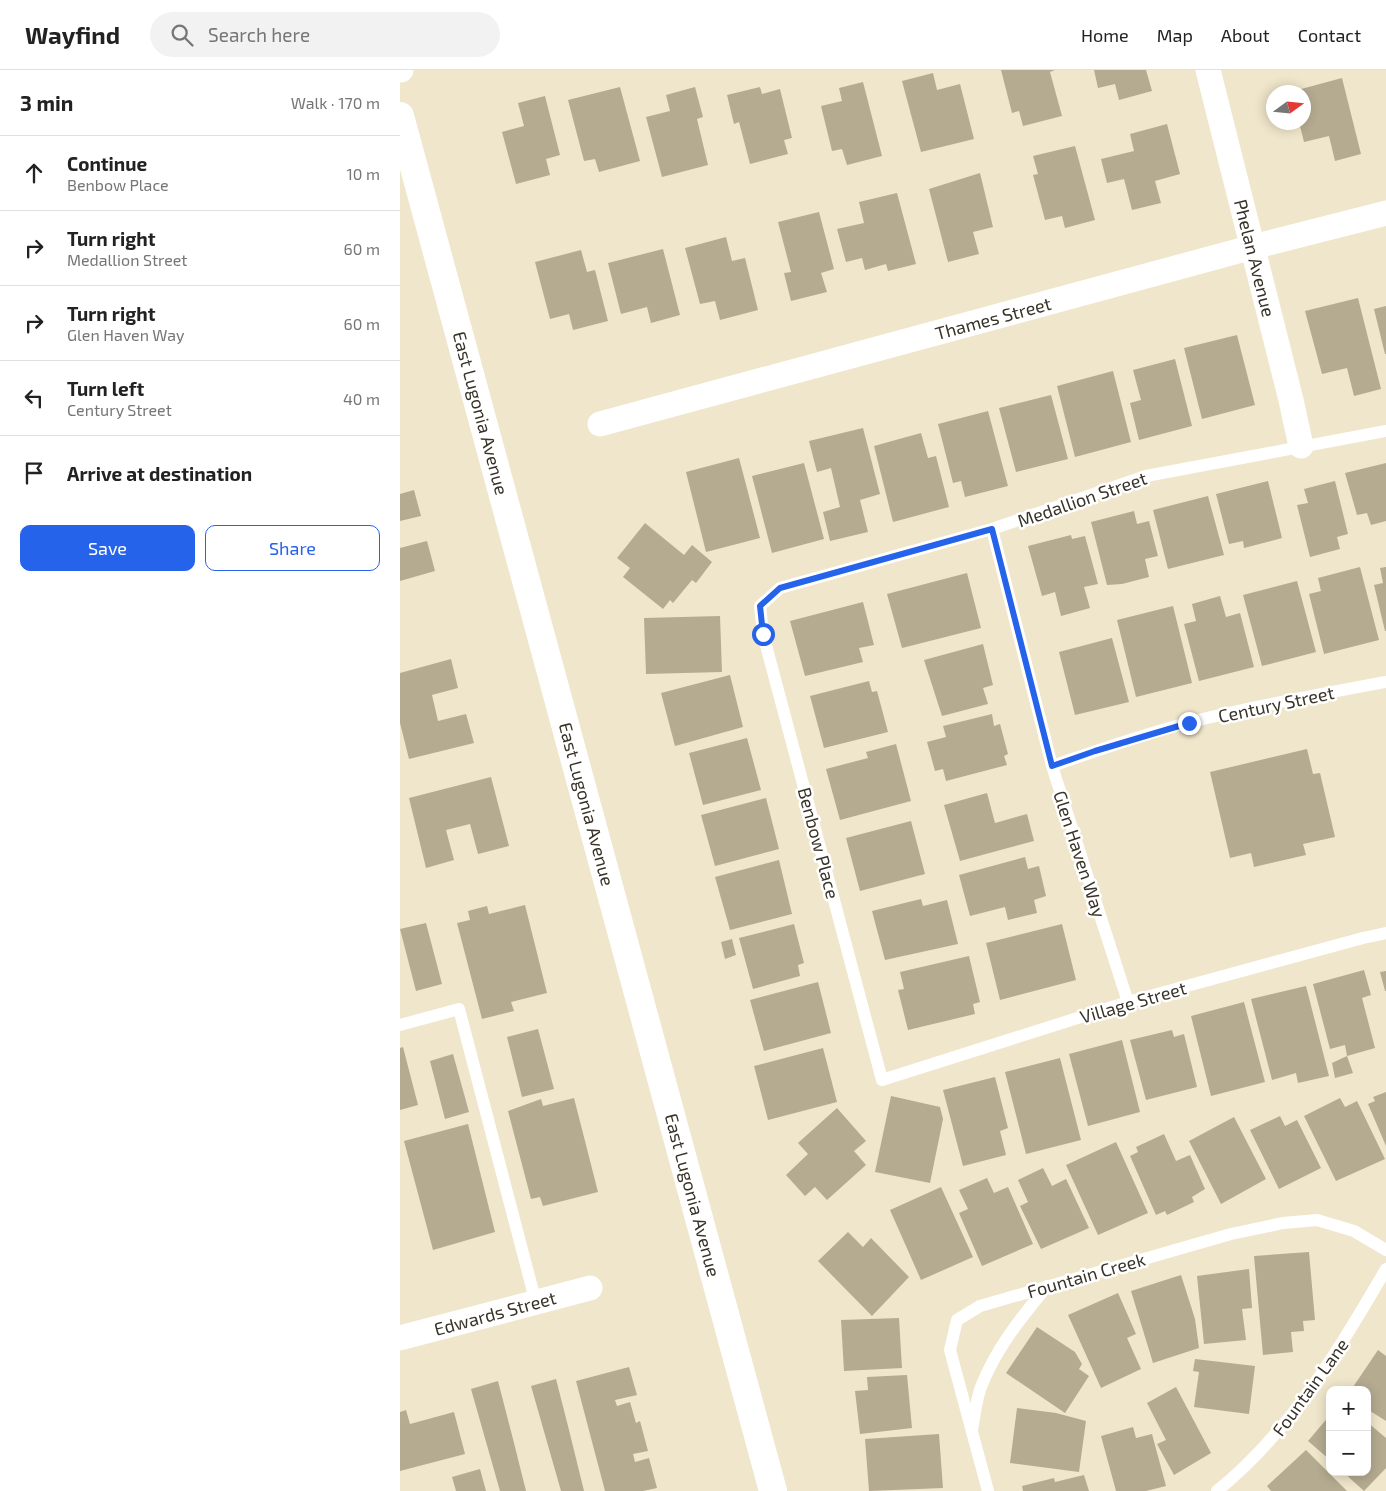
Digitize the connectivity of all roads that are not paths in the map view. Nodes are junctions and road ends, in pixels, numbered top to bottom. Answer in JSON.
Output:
{"nodes":[{"id":1,"x":1208,"y":70,"type":"edge"},
{"id":2,"x":400,"y":116,"type":"edge"},
{"id":3,"x":1386,"y":213,"type":"edge"},
{"id":4,"x":1252,"y":247,"type":"junction"},
{"id":5,"x":600,"y":424,"type":"dead end"},
{"id":6,"x":1386,"y":431,"type":"edge"},
{"id":7,"x":1301,"y":446,"type":"junction"},
{"id":8,"x":992,"y":529,"type":"junction"},
{"id":9,"x":760,"y":606,"type":"joint"},
{"id":10,"x":1386,"y":682,"type":"edge"},
{"id":11,"x":1052,"y":766,"type":"junction"},
{"id":12,"x":1386,"y":933,"type":"edge"},
{"id":13,"x":1128,"y":1002,"type":"junction"},
{"id":14,"x":400,"y":1025,"type":"edge"},
{"id":15,"x":882,"y":1080,"type":"joint"},
{"id":16,"x":1386,"y":1250,"type":"edge"},
{"id":17,"x":1386,"y":1268,"type":"edge"},
{"id":18,"x":1047,"y":1286,"type":"junction"},
{"id":19,"x":590,"y":1288,"type":"dead end"},
{"id":20,"x":536,"y":1303,"type":"junction"},
{"id":21,"x":400,"y":1338,"type":"edge"},
{"id":22,"x":972,"y":1432,"type":"junction"},
{"id":23,"x":773,"y":1491,"type":"edge"},
{"id":24,"x":988,"y":1491,"type":"edge"},
{"id":25,"x":1217,"y":1491,"type":"edge"}],
"edges":[{"from":1,"to":4,"type":"street","name":"Phelan Avenue"},
{"from":2,"to":23,"type":"main road","name":"East Lugonia Avenue"},
{"from":3,"to":4,"type":"street","name":"Thames Street"},
{"from":4,"to":5,"type":"street","name":"Thames Street"},
{"from":4,"to":7,"type":"street","name":"Phelan Avenue"},
{"from":6,"to":7,"type":"lane","name":"Medallion Street"},
{"from":7,"to":8,"type":"lane","name":"Medallion Street"},
{"from":8,"to":9,"type":"lane","name":"Medallion Street"},
{"from":8,"to":11,"type":"lane","name":"Glen Haven Way"},
{"from":9,"to":15,"type":"lane","name":"Benbow Place"},
{"from":10,"to":11,"type":"lane","name":"Century Street"},
{"from":11,"to":13,"type":"lane","name":"Glen Haven Way"},
{"from":12,"to":13,"type":"lane","name":"Village Street"},
{"from":13,"to":15,"type":"lane","name":"Village Street"},
{"from":14,"to":20,"type":"lane"},
{"from":16,"to":18,"type":"lane","name":"Fountain Creek"},
{"from":17,"to":25,"type":"lane","name":"Fountain Lane"},
{"from":18,"to":22,"type":"lane"},
{"from":18,"to":22,"type":"lane","name":"Fountain Creek"},
{"from":19,"to":20,"type":"street","name":"Edwards Street"},
{"from":20,"to":21,"type":"street","name":"Edwards Street"},
{"from":22,"to":24,"type":"lane","name":"Fountain Creek"}]}
